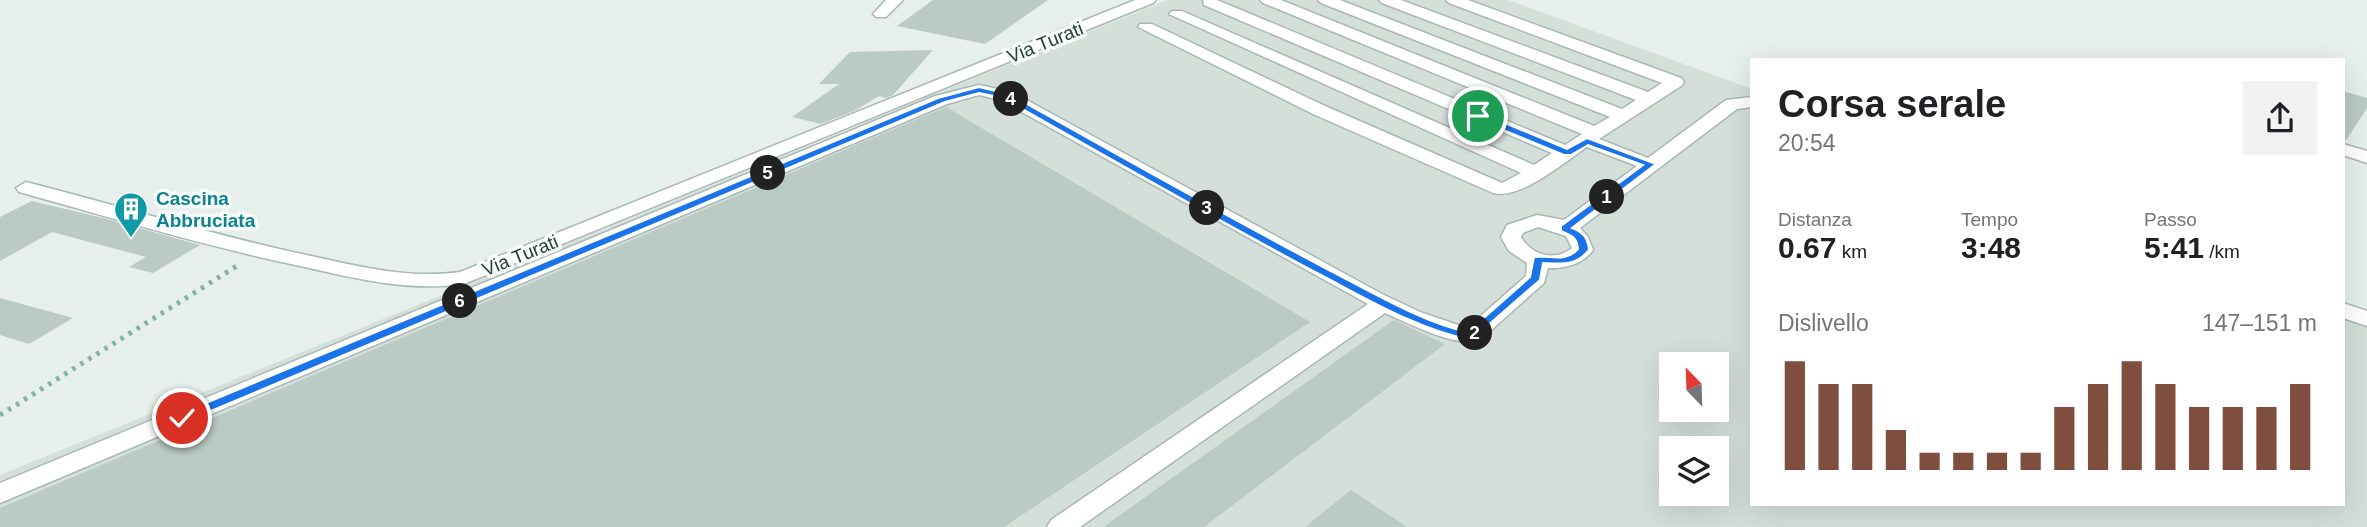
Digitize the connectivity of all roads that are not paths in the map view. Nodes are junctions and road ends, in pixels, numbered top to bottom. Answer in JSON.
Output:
{"nodes":[{"id":1,"x":895,"y":0,"type":"edge"},
{"id":2,"x":1119,"y":0,"type":"edge"},
{"id":3,"x":1268,"y":0,"type":"edge"},
{"id":4,"x":1326,"y":0,"type":"edge"},
{"id":5,"x":1387,"y":0,"type":"edge"},
{"id":6,"x":1454,"y":0,"type":"edge"},
{"id":7,"x":1144,"y":2,"type":"edge"},
{"id":8,"x":1209,"y":2,"type":"dead end"},
{"id":9,"x":881,"y":14,"type":"dead end"},
{"id":10,"x":1177,"y":14,"type":"dead end"},
{"id":11,"x":1146,"y":27,"type":"dead end"},
{"id":12,"x":1650,"y":99,"type":"junction"},
{"id":13,"x":1750,"y":102,"type":"edge"},
{"id":14,"x":1624,"y":116,"type":"junction"},
{"id":15,"x":1592,"y":137,"type":"junction"},
{"id":16,"x":2345,"y":150,"type":"edge"},
{"id":17,"x":1567,"y":153,"type":"junction"},
{"id":18,"x":2367,"y":157,"type":"edge"},
{"id":19,"x":1651,"y":164,"type":"junction"},
{"id":20,"x":1536,"y":173,"type":"junction"},
{"id":21,"x":26,"y":188,"type":"dead end"},
{"id":22,"x":1564,"y":229,"type":"junction"},
{"id":23,"x":1538,"y":260,"type":"junction"},
{"id":24,"x":1384,"y":303,"type":"junction"},
{"id":25,"x":2345,"y":311,"type":"edge"},
{"id":26,"x":2367,"y":319,"type":"edge"},
{"id":27,"x":0,"y":494,"type":"edge"},
{"id":28,"x":1060,"y":527,"type":"edge"}],
"edges":[{"from":1,"to":9,"type":"street"},
{"from":2,"to":7,"type":"street"},
{"from":3,"to":15,"type":"street"},
{"from":4,"to":14,"type":"street"},
{"from":5,"to":12,"type":"street"},
{"from":6,"to":12,"type":"street"},
{"from":7,"to":21,"type":"street","name":"Via Turati"},
{"from":8,"to":17,"type":"street"},
{"from":10,"to":20,"type":"street"},
{"from":11,"to":20,"type":"street"},
{"from":12,"to":14,"type":"street"},
{"from":13,"to":19,"type":"street"},
{"from":14,"to":15,"type":"street"},
{"from":15,"to":17,"type":"street"},
{"from":15,"to":19,"type":"street"},
{"from":16,"to":18,"type":"street"},
{"from":17,"to":20,"type":"street"},
{"from":19,"to":22,"type":"street"},
{"from":22,"to":23,"type":"street"},
{"from":22,"to":23,"type":"street"},
{"from":23,"to":24,"type":"street"},
{"from":24,"to":27,"type":"street"},
{"from":24,"to":28,"type":"street"},
{"from":25,"to":26,"type":"street"}]}
